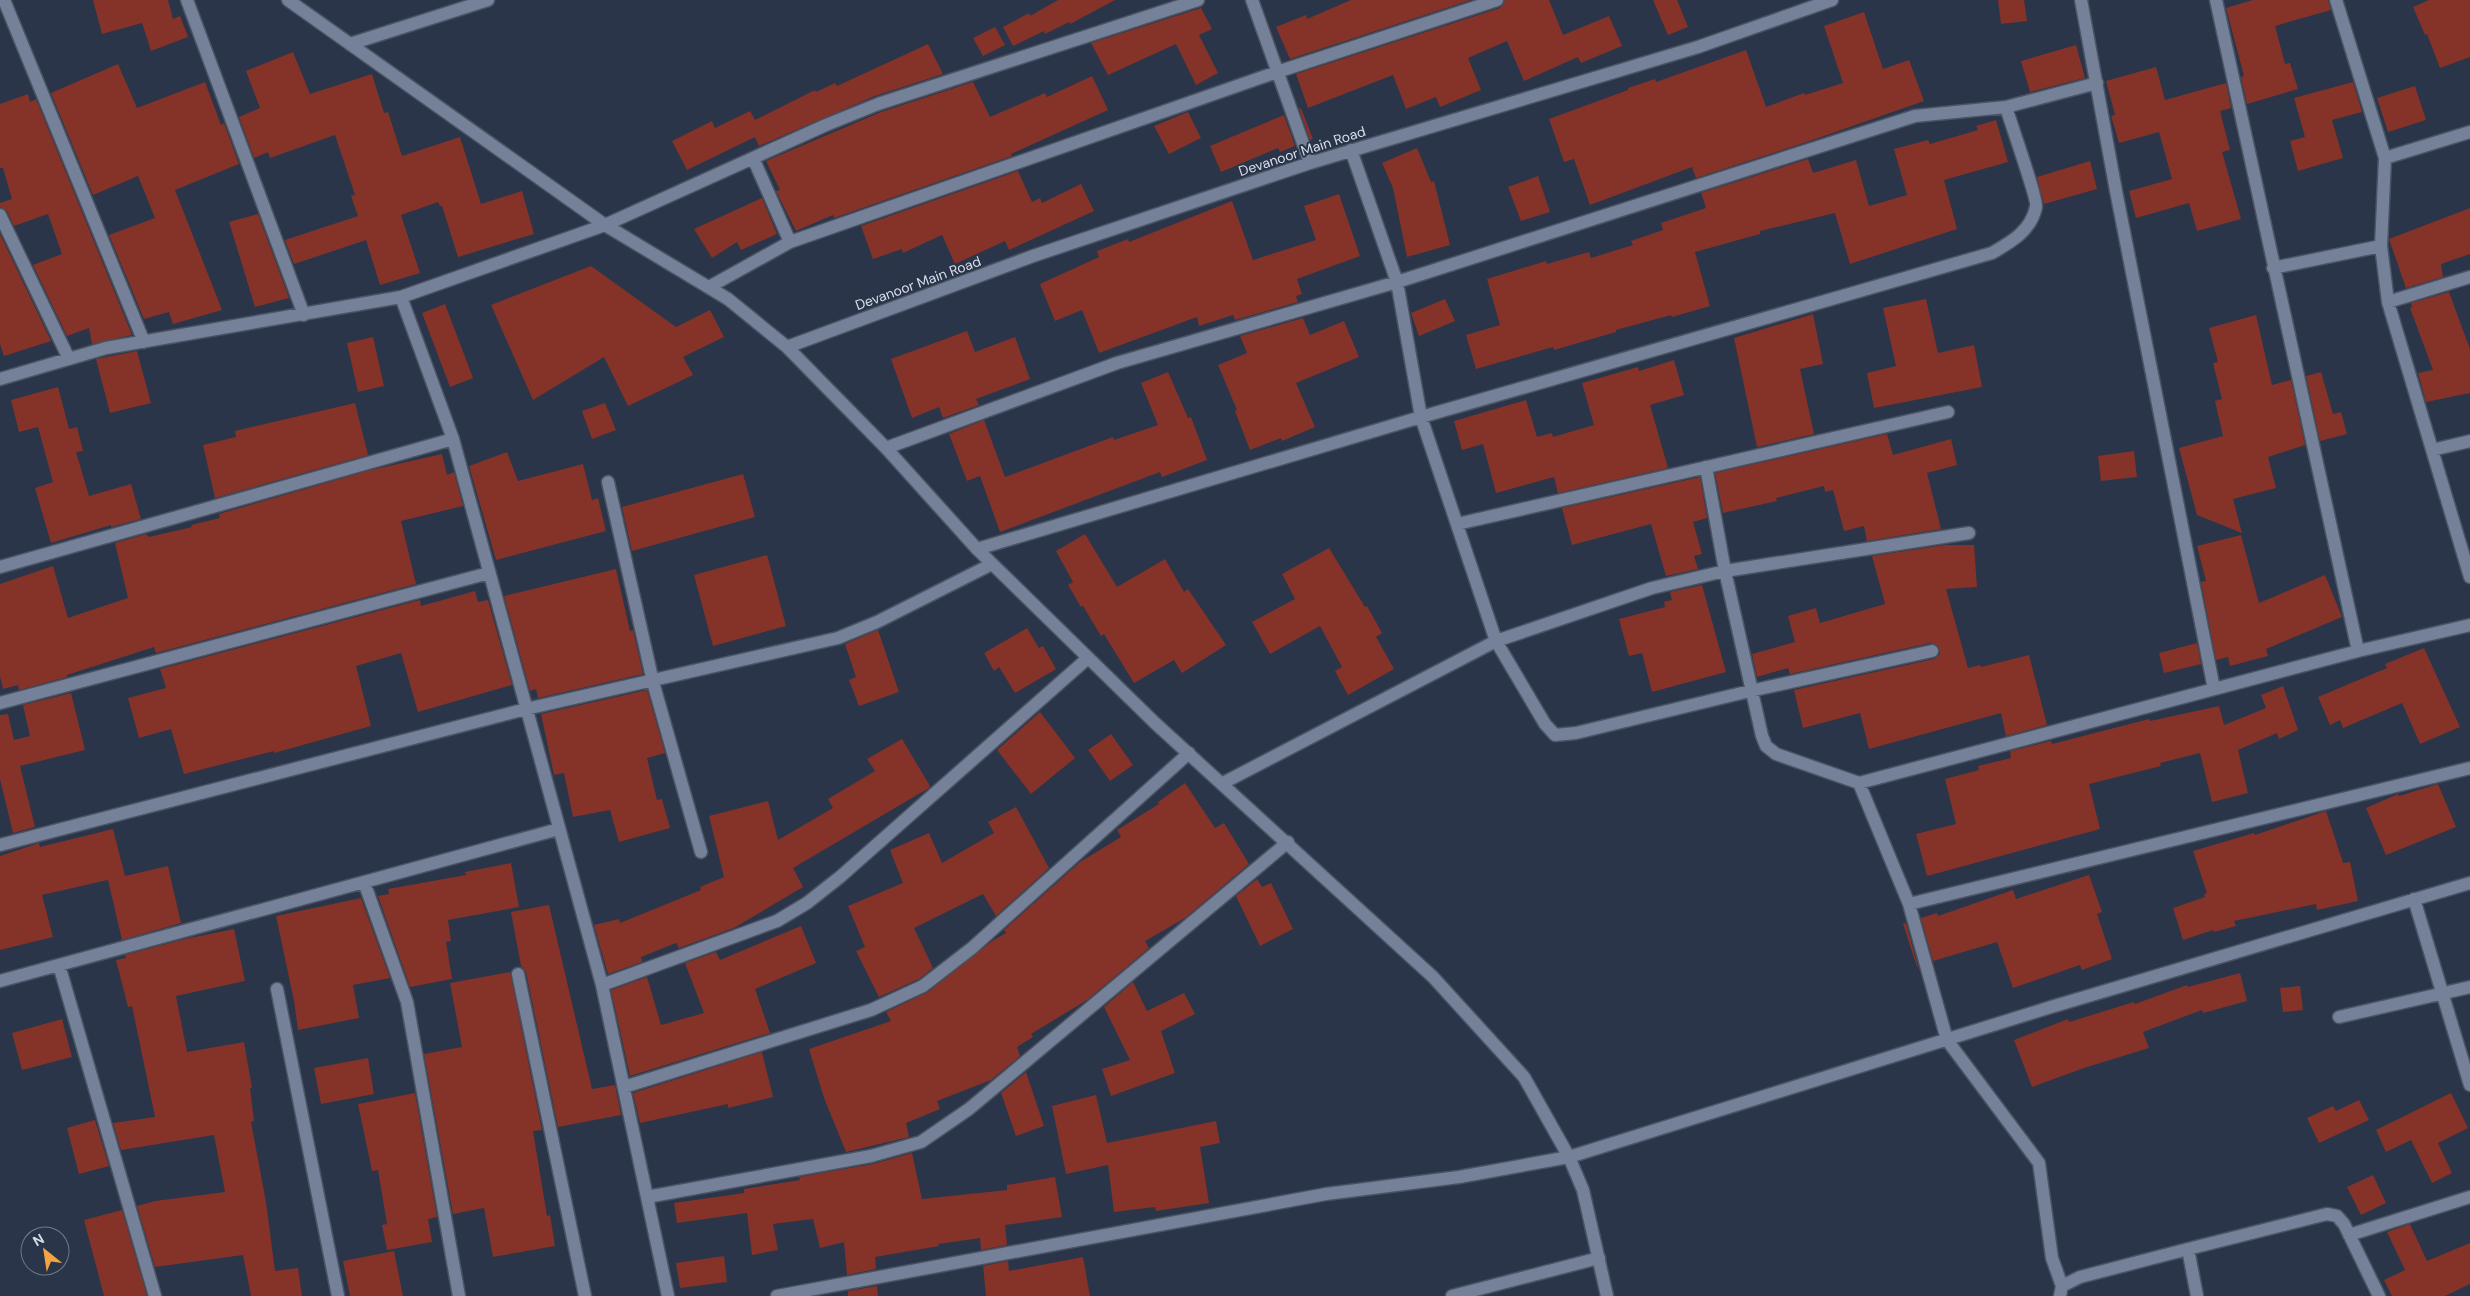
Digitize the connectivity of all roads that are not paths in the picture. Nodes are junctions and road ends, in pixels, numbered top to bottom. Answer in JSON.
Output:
{"nodes":[{"id":1,"x":4,"y":0,"type":"edge"},
{"id":2,"x":187,"y":0,"type":"edge"},
{"id":3,"x":288,"y":0,"type":"edge"},
{"id":4,"x":488,"y":0,"type":"edge"},
{"id":5,"x":1198,"y":0,"type":"edge"},
{"id":6,"x":1252,"y":0,"type":"edge"},
{"id":7,"x":1497,"y":0,"type":"edge"},
{"id":8,"x":1832,"y":0,"type":"edge"},
{"id":9,"x":2082,"y":0,"type":"edge"},
{"id":10,"x":2216,"y":0,"type":"edge"},
{"id":11,"x":2336,"y":0,"type":"edge"},
{"id":12,"x":350,"y":44,"type":"junction"},
{"id":13,"x":1277,"y":72,"type":"junction"},
{"id":14,"x":2097,"y":83,"type":"junction"},
{"id":15,"x":2006,"y":107,"type":"junction"},
{"id":16,"x":2470,"y":132,"type":"edge"},
{"id":17,"x":1350,"y":150,"type":"junction"},
{"id":18,"x":753,"y":158,"type":"junction"},
{"id":19,"x":2385,"y":158,"type":"junction"},
{"id":20,"x":1310,"y":163,"type":"junction"},
{"id":21,"x":0,"y":215,"type":"edge"},
{"id":22,"x":605,"y":225,"type":"junction"},
{"id":23,"x":790,"y":242,"type":"junction"},
{"id":24,"x":2381,"y":246,"type":"junction"},
{"id":25,"x":2273,"y":268,"type":"junction"},
{"id":26,"x":2470,"y":276,"type":"edge"},
{"id":27,"x":1397,"y":282,"type":"junction"},
{"id":28,"x":709,"y":287,"type":"junction"},
{"id":29,"x":401,"y":297,"type":"junction"},
{"id":30,"x":2388,"y":302,"type":"junction"},
{"id":31,"x":304,"y":315,"type":"junction"},
{"id":32,"x":144,"y":342,"type":"junction"},
{"id":33,"x":787,"y":347,"type":"junction"},
{"id":34,"x":69,"y":359,"type":"junction"},
{"id":35,"x":0,"y":379,"type":"edge"},
{"id":36,"x":1948,"y":412,"type":"dead end"},
{"id":37,"x":1422,"y":417,"type":"junction"},
{"id":38,"x":453,"y":439,"type":"junction"},
{"id":39,"x":2470,"y":441,"type":"edge"},
{"id":40,"x":886,"y":448,"type":"junction"},
{"id":41,"x":2432,"y":450,"type":"junction"},
{"id":42,"x":1706,"y":467,"type":"junction"},
{"id":43,"x":608,"y":482,"type":"dead end"},
{"id":44,"x":1457,"y":524,"type":"junction"},
{"id":45,"x":1969,"y":533,"type":"dead end"},
{"id":46,"x":977,"y":550,"type":"junction"},
{"id":47,"x":992,"y":564,"type":"junction"},
{"id":48,"x":0,"y":567,"type":"edge"},
{"id":49,"x":1725,"y":571,"type":"junction"},
{"id":50,"x":490,"y":573,"type":"junction"},
{"id":51,"x":2470,"y":577,"type":"edge"},
{"id":52,"x":2470,"y":624,"type":"edge"},
{"id":53,"x":1496,"y":641,"type":"junction"},
{"id":54,"x":2358,"y":650,"type":"junction"},
{"id":55,"x":1932,"y":651,"type":"dead end"},
{"id":56,"x":1088,"y":658,"type":"junction"},
{"id":57,"x":653,"y":682,"type":"junction"},
{"id":58,"x":2214,"y":689,"type":"junction"},
{"id":59,"x":1750,"y":691,"type":"junction"},
{"id":60,"x":0,"y":704,"type":"edge"},
{"id":61,"x":526,"y":709,"type":"junction"},
{"id":62,"x":1189,"y":753,"type":"junction"},
{"id":63,"x":2470,"y":768,"type":"edge"},
{"id":64,"x":1223,"y":783,"type":"junction"},
{"id":65,"x":1859,"y":784,"type":"junction"},
{"id":66,"x":559,"y":829,"type":"junction"},
{"id":67,"x":1288,"y":842,"type":"junction"},
{"id":68,"x":0,"y":845,"type":"edge"},
{"id":69,"x":701,"y":852,"type":"dead end"},
{"id":70,"x":364,"y":882,"type":"junction"},
{"id":71,"x":2470,"y":883,"type":"edge"},
{"id":72,"x":2414,"y":900,"type":"junction"},
{"id":73,"x":1909,"y":904,"type":"junction"},
{"id":74,"x":59,"y":964,"type":"junction"},
{"id":75,"x":518,"y":974,"type":"dead end"},
{"id":76,"x":0,"y":981,"type":"edge"},
{"id":77,"x":602,"y":985,"type":"junction"},
{"id":78,"x":2470,"y":987,"type":"edge"},
{"id":79,"x":277,"y":989,"type":"dead end"},
{"id":80,"x":2442,"y":993,"type":"junction"},
{"id":81,"x":2339,"y":1017,"type":"dead end"},
{"id":82,"x":1946,"y":1040,"type":"junction"},
{"id":83,"x":2470,"y":1085,"type":"edge"},
{"id":84,"x":624,"y":1087,"type":"junction"},
{"id":85,"x":1569,"y":1156,"type":"junction"},
{"id":86,"x":647,"y":1197,"type":"junction"},
{"id":87,"x":2470,"y":1197,"type":"edge"},
{"id":88,"x":2349,"y":1235,"type":"junction"},
{"id":89,"x":2188,"y":1249,"type":"junction"},
{"id":90,"x":1598,"y":1258,"type":"junction"},
{"id":91,"x":2061,"y":1291,"type":"edge"},
{"id":92,"x":155,"y":1296,"type":"edge"},
{"id":93,"x":338,"y":1296,"type":"edge"},
{"id":94,"x":459,"y":1296,"type":"edge"},
{"id":95,"x":585,"y":1296,"type":"edge"},
{"id":96,"x":668,"y":1296,"type":"edge"},
{"id":97,"x":777,"y":1296,"type":"edge"},
{"id":98,"x":1452,"y":1296,"type":"edge"},
{"id":99,"x":1607,"y":1296,"type":"edge"},
{"id":100,"x":2198,"y":1296,"type":"edge"},
{"id":101,"x":2379,"y":1296,"type":"edge"}],
"edges":[{"from":1,"to":32,"type":"street"},
{"from":2,"to":31,"type":"street"},
{"from":3,"to":12,"type":"street"},
{"from":4,"to":12,"type":"street"},
{"from":5,"to":18,"type":"street"},
{"from":6,"to":13,"type":"street"},
{"from":7,"to":13,"type":"street"},
{"from":8,"to":17,"type":"street","name":"Devanoor Main Road"},
{"from":9,"to":14,"type":"street"},
{"from":10,"to":25,"type":"street"},
{"from":11,"to":19,"type":"street"},
{"from":12,"to":22,"type":"street"},
{"from":13,"to":20,"type":"street"},
{"from":13,"to":23,"type":"street"},
{"from":14,"to":15,"type":"street"},
{"from":14,"to":58,"type":"street"},
{"from":15,"to":27,"type":"street"},
{"from":15,"to":37,"type":"street"},
{"from":16,"to":19,"type":"street"},
{"from":17,"to":20,"type":"street","name":"Devanoor Main Road"},
{"from":17,"to":27,"type":"street"},
{"from":18,"to":22,"type":"street"},
{"from":18,"to":23,"type":"street"},
{"from":19,"to":24,"type":"street"},
{"from":20,"to":33,"type":"street","name":"Devanoor Main Road"},
{"from":21,"to":34,"type":"street"},
{"from":22,"to":28,"type":"street"},
{"from":22,"to":29,"type":"street"},
{"from":23,"to":28,"type":"street"},
{"from":24,"to":25,"type":"street"},
{"from":24,"to":30,"type":"street"},
{"from":25,"to":54,"type":"street"},
{"from":26,"to":30,"type":"street"},
{"from":27,"to":37,"type":"street"},
{"from":27,"to":40,"type":"street"},
{"from":28,"to":33,"type":"street"},
{"from":29,"to":31,"type":"street"},
{"from":29,"to":38,"type":"street"},
{"from":30,"to":41,"type":"street"},
{"from":31,"to":32,"type":"street"},
{"from":32,"to":34,"type":"street"},
{"from":33,"to":40,"type":"street"},
{"from":34,"to":35,"type":"street"},
{"from":36,"to":42,"type":"street"},
{"from":37,"to":44,"type":"street"},
{"from":37,"to":46,"type":"street"},
{"from":38,"to":48,"type":"street"},
{"from":38,"to":50,"type":"street"},
{"from":39,"to":41,"type":"street"},
{"from":40,"to":46,"type":"street"},
{"from":41,"to":51,"type":"street"},
{"from":42,"to":44,"type":"street"},
{"from":42,"to":49,"type":"street"},
{"from":43,"to":57,"type":"street"},
{"from":44,"to":53,"type":"street"},
{"from":45,"to":49,"type":"street"},
{"from":46,"to":47,"type":"street"},
{"from":47,"to":56,"type":"street"},
{"from":47,"to":57,"type":"street"},
{"from":49,"to":53,"type":"street"},
{"from":49,"to":59,"type":"street"},
{"from":50,"to":60,"type":"street"},
{"from":50,"to":61,"type":"street"},
{"from":52,"to":54,"type":"street"},
{"from":53,"to":59,"type":"street"},
{"from":53,"to":64,"type":"street"},
{"from":54,"to":58,"type":"street"},
{"from":55,"to":59,"type":"street"},
{"from":56,"to":62,"type":"street"},
{"from":56,"to":77,"type":"street"},
{"from":57,"to":61,"type":"street"},
{"from":57,"to":69,"type":"street"},
{"from":58,"to":65,"type":"street"},
{"from":59,"to":65,"type":"street"},
{"from":61,"to":66,"type":"street"},
{"from":61,"to":68,"type":"street"},
{"from":62,"to":64,"type":"street"},
{"from":62,"to":84,"type":"street"},
{"from":63,"to":73,"type":"street"},
{"from":64,"to":67,"type":"street"},
{"from":65,"to":73,"type":"street"},
{"from":66,"to":70,"type":"street"},
{"from":66,"to":77,"type":"street"},
{"from":67,"to":85,"type":"street"},
{"from":67,"to":86,"type":"street"},
{"from":70,"to":74,"type":"street"},
{"from":70,"to":94,"type":"street"},
{"from":71,"to":72,"type":"street"},
{"from":72,"to":80,"type":"street"},
{"from":72,"to":82,"type":"street"},
{"from":73,"to":82,"type":"street"},
{"from":74,"to":76,"type":"street"},
{"from":74,"to":92,"type":"street"},
{"from":75,"to":95,"type":"street"},
{"from":77,"to":84,"type":"street"},
{"from":78,"to":80,"type":"street"},
{"from":79,"to":93,"type":"street"},
{"from":80,"to":81,"type":"street"},
{"from":80,"to":83,"type":"street"},
{"from":82,"to":85,"type":"street"},
{"from":82,"to":91,"type":"street"},
{"from":84,"to":86,"type":"street"},
{"from":85,"to":90,"type":"street"},
{"from":85,"to":97,"type":"street"},
{"from":86,"to":96,"type":"street"},
{"from":87,"to":88,"type":"street"},
{"from":88,"to":89,"type":"street"},
{"from":88,"to":101,"type":"street"},
{"from":89,"to":91,"type":"street"},
{"from":89,"to":100,"type":"street"},
{"from":90,"to":98,"type":"street"},
{"from":90,"to":99,"type":"street"}]}
